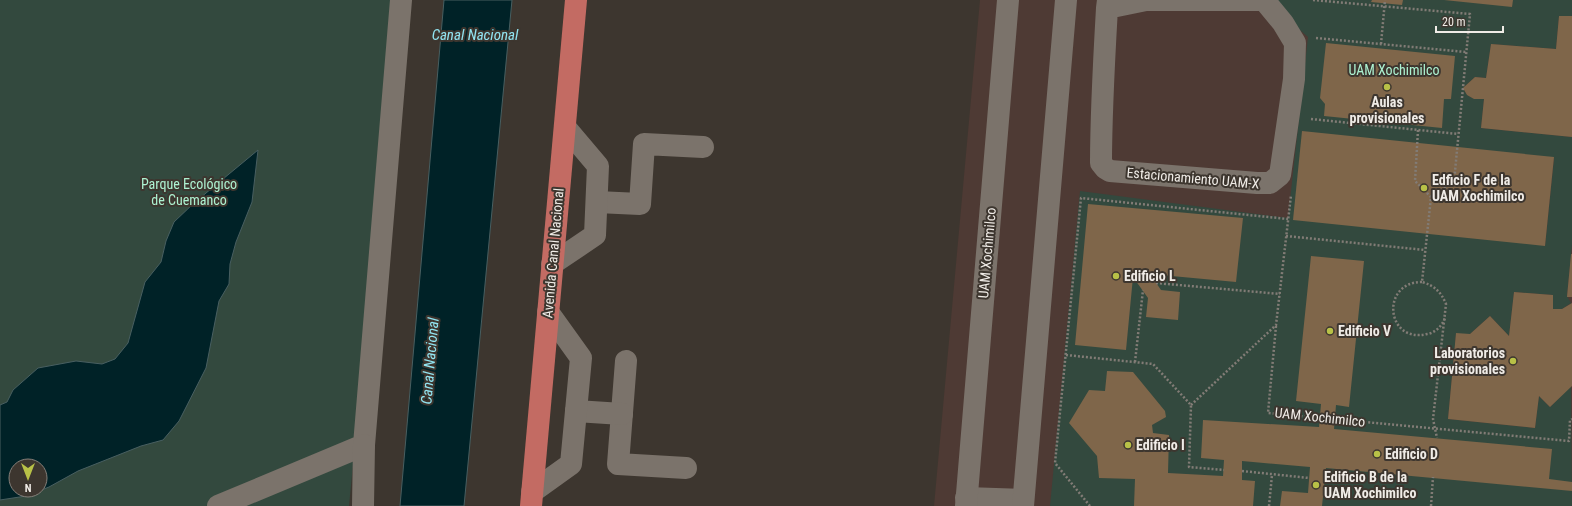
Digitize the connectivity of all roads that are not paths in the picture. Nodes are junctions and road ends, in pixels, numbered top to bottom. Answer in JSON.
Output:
{"nodes":[{"id":1,"x":401,"y":0,"type":"edge"},
{"id":2,"x":576,"y":0,"type":"edge"},
{"id":3,"x":1008,"y":0,"type":"edge"},
{"id":4,"x":1066,"y":0,"type":"edge"},
{"id":5,"x":1146,"y":0,"type":"edge"},
{"id":6,"x":1108,"y":4,"type":"edge"},
{"id":7,"x":565,"y":127,"type":"junction"},
{"id":8,"x":703,"y":147,"type":"dead end"},
{"id":9,"x":597,"y":202,"type":"junction"},
{"id":10,"x":552,"y":264,"type":"junction"},
{"id":11,"x":548,"y":312,"type":"junction"},
{"id":12,"x":626,"y":361,"type":"dead end"},
{"id":13,"x":576,"y":411,"type":"junction"},
{"id":14,"x":622,"y":414,"type":"junction"},
{"id":15,"x":364,"y":445,"type":"junction"},
{"id":16,"x":686,"y":468,"type":"dead end"},
{"id":17,"x":531,"y":499,"type":"edge"},
{"id":18,"x":966,"y":502,"type":"edge"},
{"id":19,"x":1023,"y":503,"type":"edge"},
{"id":20,"x":218,"y":506,"type":"edge"},
{"id":21,"x":363,"y":506,"type":"edge"}],
"edges":[{"from":1,"to":15,"type":"lane"},
{"from":2,"to":7,"type":"main road","name":"Avenida Canal Nacional"},
{"from":3,"to":18,"type":"lane","name":"UAM Xochimilco"},
{"from":4,"to":19,"type":"lane"},
{"from":5,"to":6,"type":"lane","name":"Estacionamiento UAM-X"},
{"from":5,"to":6,"type":"lane","name":"Estacionamiento UAM-X"},
{"from":7,"to":9,"type":"lane"},
{"from":7,"to":10,"type":"main road","name":"Avenida Canal Nacional"},
{"from":8,"to":9,"type":"lane"},
{"from":9,"to":10,"type":"lane"},
{"from":10,"to":11,"type":"main road","name":"Avenida Canal Nacional"},
{"from":11,"to":13,"type":"lane"},
{"from":11,"to":17,"type":"main road","name":"Avenida Canal Nacional"},
{"from":12,"to":14,"type":"lane"},
{"from":13,"to":14,"type":"lane"},
{"from":13,"to":17,"type":"lane"},
{"from":14,"to":16,"type":"lane"},
{"from":15,"to":20,"type":"lane"},
{"from":15,"to":21,"type":"lane"},
{"from":18,"to":19,"type":"lane"}]}
